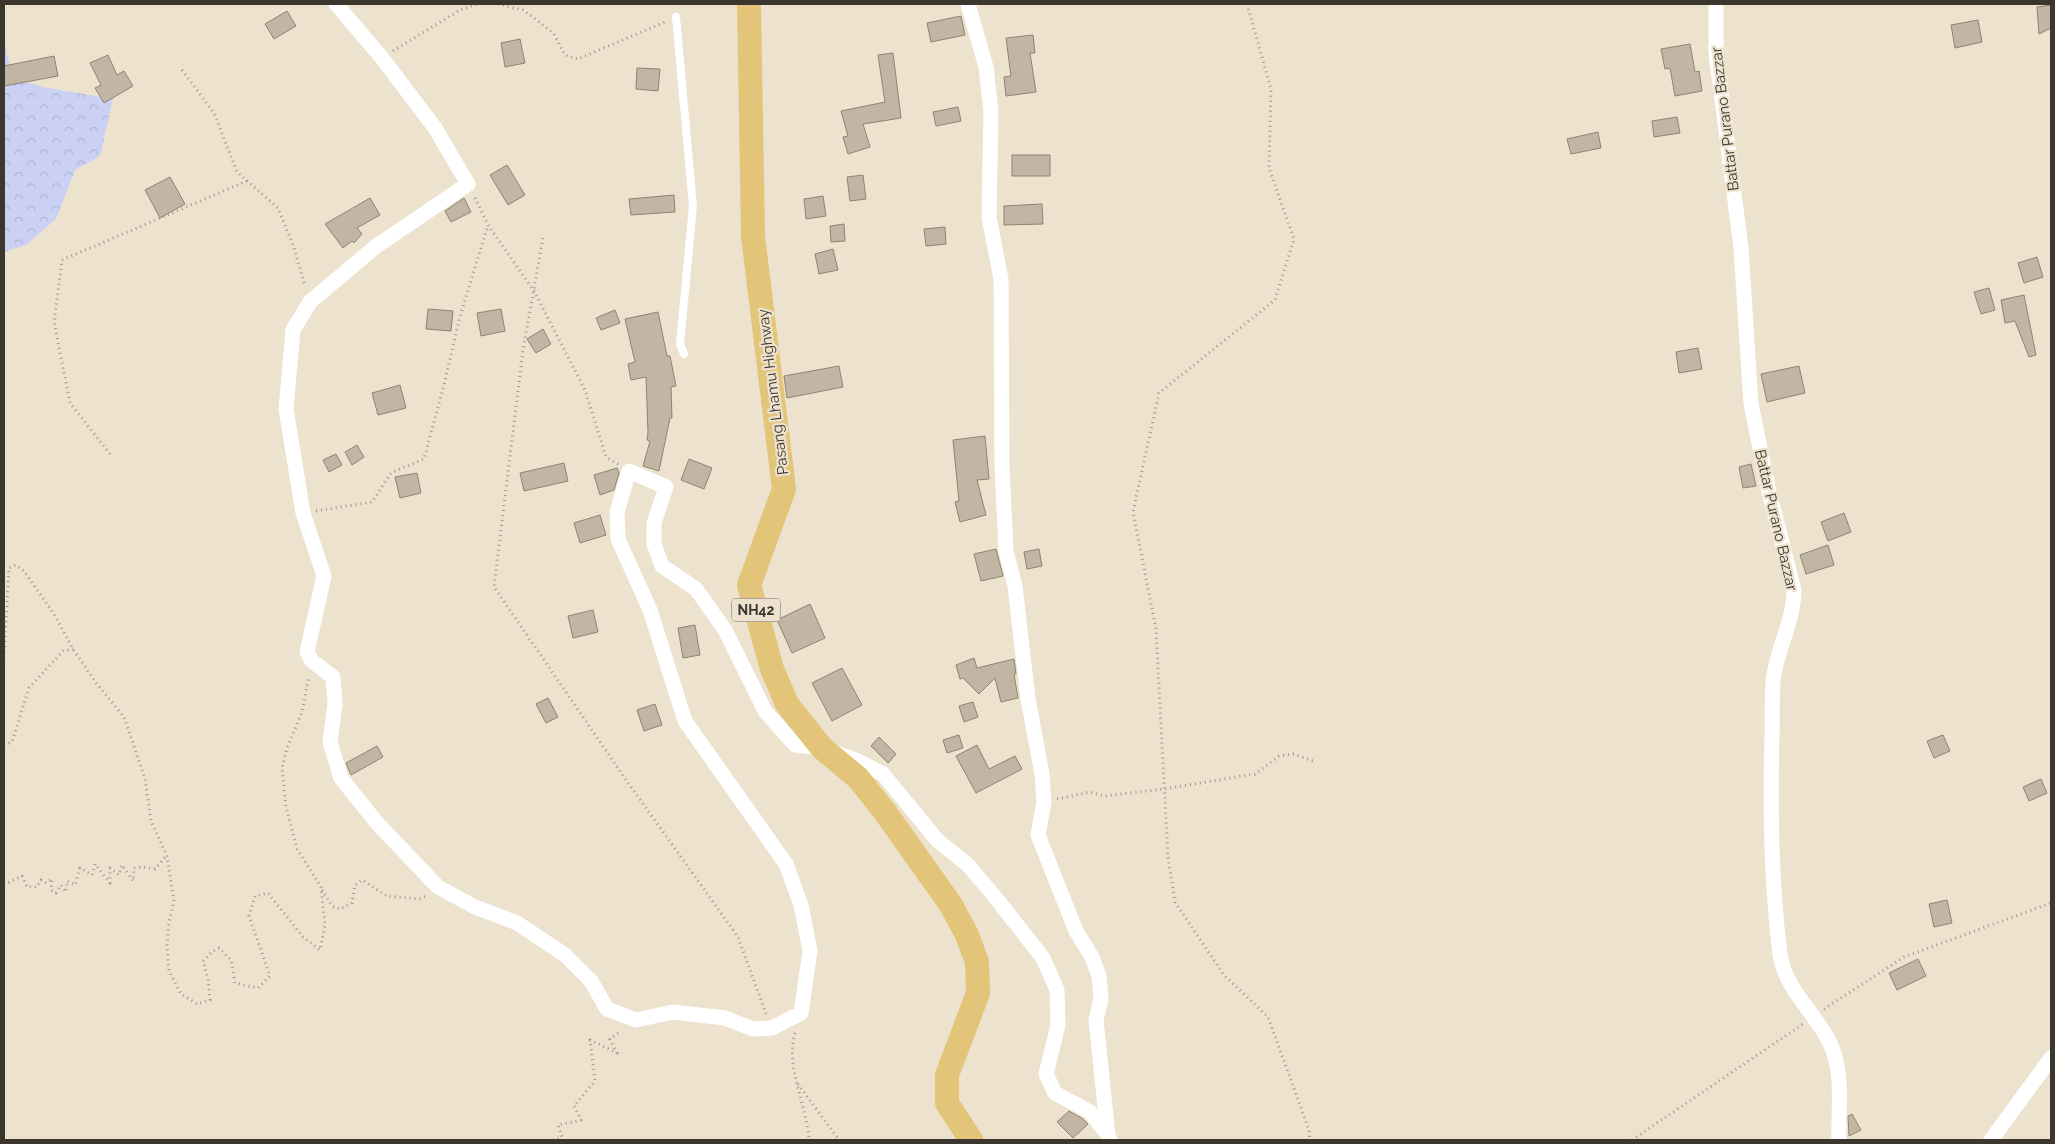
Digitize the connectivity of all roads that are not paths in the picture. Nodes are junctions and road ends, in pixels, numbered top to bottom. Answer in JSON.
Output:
{"nodes":[{"id":1,"x":336,"y":4,"type":"edge"},
{"id":2,"x":749,"y":4,"type":"edge"},
{"id":3,"x":968,"y":4,"type":"edge"},
{"id":4,"x":1716,"y":4,"type":"edge"},
{"id":5,"x":676,"y":17,"type":"road end"},
{"id":6,"x":684,"y":354,"type":"dead end"},
{"id":7,"x":822,"y":748,"type":"junction"},
{"id":8,"x":2051,"y":1058,"type":"edge"},
{"id":9,"x":1109,"y":1137,"type":"edge"},
{"id":10,"x":971,"y":1140,"type":"edge"},
{"id":11,"x":1839,"y":1140,"type":"edge"},
{"id":12,"x":1991,"y":1140,"type":"edge"}],
"edges":[{"from":1,"to":7,"type":"street"},
{"from":2,"to":7,"type":"main road","name":"Pasang Lhamu Highway","number":"NH42"},
{"from":3,"to":9,"type":"street"},
{"from":4,"to":11,"type":"street","name":"Battar Purano Bazzar"},
{"from":5,"to":6,"type":"lane"},
{"from":7,"to":9,"type":"street"},
{"from":7,"to":10,"type":"main road","name":"Pasang Lhamu Highway","number":"NH42"},
{"from":8,"to":12,"type":"street"}]}
